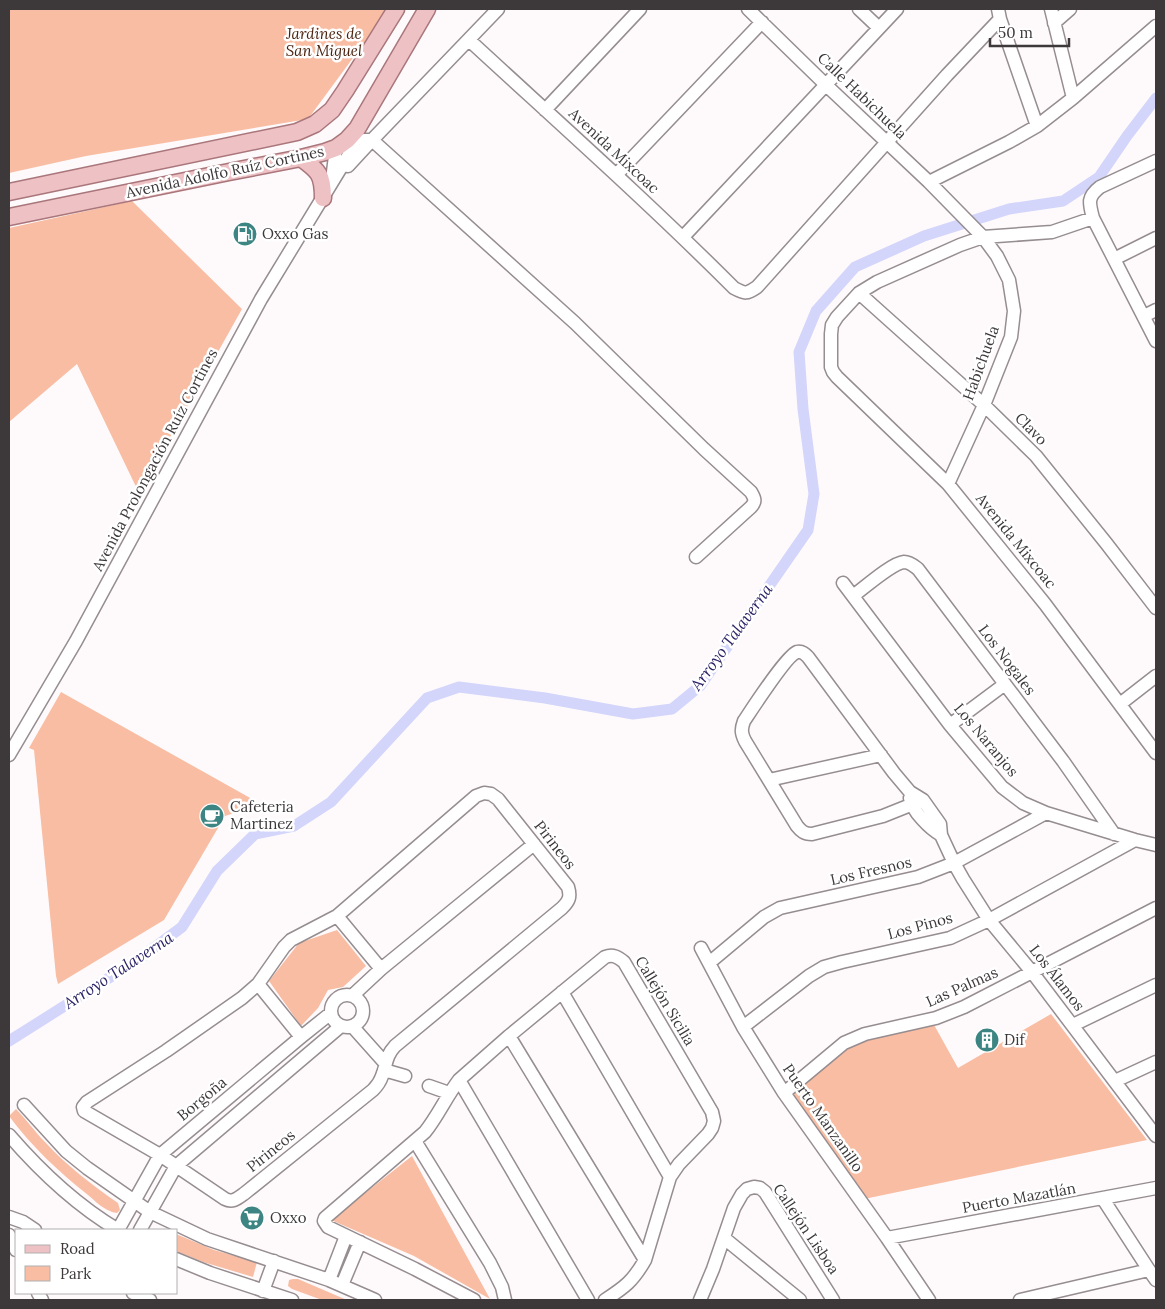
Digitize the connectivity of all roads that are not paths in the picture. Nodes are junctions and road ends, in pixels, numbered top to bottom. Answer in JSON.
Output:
{"nodes":[{"id":1,"x":396,"y":9,"type":"edge"},
{"id":2,"x":427,"y":9,"type":"edge"},
{"id":3,"x":498,"y":9,"type":"edge"},
{"id":4,"x":640,"y":9,"type":"edge"},
{"id":5,"x":748,"y":9,"type":"edge"},
{"id":6,"x":859,"y":9,"type":"edge"},
{"id":7,"x":897,"y":9,"type":"edge"},
{"id":8,"x":1051,"y":9,"type":"edge"},
{"id":9,"x":1070,"y":9,"type":"edge"},
{"id":10,"x":999,"y":14,"type":"edge"},
{"id":11,"x":762,"y":22,"type":"junction"},
{"id":12,"x":1054,"y":23,"type":"junction"},
{"id":13,"x":1156,"y":26,"type":"edge"},
{"id":14,"x":880,"y":28,"type":"junction"},
{"id":15,"x":469,"y":40,"type":"junction"},
{"id":16,"x":826,"y":85,"type":"junction"},
{"id":17,"x":1073,"y":98,"type":"junction"},
{"id":18,"x":545,"y":110,"type":"junction"},
{"id":19,"x":1037,"y":126,"type":"junction"},
{"id":20,"x":349,"y":139,"type":"junction"},
{"id":21,"x":372,"y":140,"type":"junction"},
{"id":22,"x":887,"y":143,"type":"junction"},
{"id":23,"x":301,"y":158,"type":"junction"},
{"id":24,"x":1156,"y":161,"type":"edge"},
{"id":25,"x":617,"y":174,"type":"junction"},
{"id":26,"x":332,"y":182,"type":"junction"},
{"id":27,"x":929,"y":182,"type":"junction"},
{"id":28,"x":9,"y":192,"type":"edge"},
{"id":29,"x":322,"y":198,"type":"junction"},
{"id":30,"x":954,"y":207,"type":"joint"},
{"id":31,"x":9,"y":217,"type":"edge"},
{"id":32,"x":1093,"y":218,"type":"junction"},
{"id":33,"x":981,"y":235,"type":"junction"},
{"id":34,"x":683,"y":237,"type":"junction"},
{"id":35,"x":1156,"y":238,"type":"edge"},
{"id":36,"x":1114,"y":259,"type":"junction"},
{"id":37,"x":859,"y":294,"type":"junction"},
{"id":38,"x":1156,"y":310,"type":"edge"},
{"id":39,"x":1144,"y":316,"type":"junction"},
{"id":40,"x":1156,"y":342,"type":"edge"},
{"id":41,"x":984,"y":404,"type":"junction"},
{"id":42,"x":948,"y":484,"type":"junction"},
{"id":43,"x":696,"y":557,"type":"dead end"},
{"id":44,"x":843,"y":583,"type":"dead end"},
{"id":45,"x":853,"y":596,"type":"junction"},
{"id":46,"x":1156,"y":608,"type":"edge"},
{"id":47,"x":1156,"y":676,"type":"edge"},
{"id":48,"x":1005,"y":684,"type":"junction"},
{"id":49,"x":1120,"y":704,"type":"junction"},
{"id":50,"x":950,"y":725,"type":"junction"},
{"id":51,"x":1156,"y":753,"type":"edge"},
{"id":52,"x":9,"y":755,"type":"edge"},
{"id":53,"x":881,"y":755,"type":"junction"},
{"id":54,"x":769,"y":780,"type":"junction"},
{"id":55,"x":915,"y":799,"type":"junction"},
{"id":56,"x":1046,"y":813,"type":"junction"},
{"id":57,"x":1114,"y":834,"type":"junction"},
{"id":58,"x":1135,"y":840,"type":"junction"},
{"id":59,"x":534,"y":844,"type":"junction"},
{"id":60,"x":1156,"y":845,"type":"edge"},
{"id":61,"x":954,"y":863,"type":"junction"},
{"id":62,"x":1156,"y":908,"type":"edge"},
{"id":63,"x":337,"y":916,"type":"junction"},
{"id":64,"x":989,"y":920,"type":"junction"},
{"id":65,"x":701,"y":948,"type":"dead end"},
{"id":66,"x":709,"y":963,"type":"junction"},
{"id":67,"x":382,"y":969,"type":"junction"},
{"id":68,"x":1032,"y":972,"type":"junction"},
{"id":69,"x":258,"y":984,"type":"junction"},
{"id":70,"x":1156,"y":985,"type":"edge"},
{"id":71,"x":562,"y":992,"type":"junction"},
{"id":72,"x":352,"y":996,"type":"junction"},
{"id":73,"x":331,"y":1014,"type":"junction"},
{"id":74,"x":1073,"y":1025,"type":"junction"},
{"id":75,"x":347,"y":1026,"type":"junction"},
{"id":76,"x":743,"y":1027,"type":"junction"},
{"id":77,"x":300,"y":1036,"type":"junction"},
{"id":78,"x":509,"y":1036,"type":"junction"},
{"id":79,"x":1156,"y":1062,"type":"edge"},
{"id":80,"x":384,"y":1066,"type":"junction"},
{"id":81,"x":405,"y":1076,"type":"dead end"},
{"id":82,"x":459,"y":1080,"type":"junction"},
{"id":83,"x":1115,"y":1081,"type":"junction"},
{"id":84,"x":429,"y":1086,"type":"dead end"},
{"id":85,"x":449,"y":1093,"type":"junction"},
{"id":86,"x":784,"y":1093,"type":"junction"},
{"id":87,"x":24,"y":1105,"type":"dead end"},
{"id":88,"x":9,"y":1135,"type":"edge"},
{"id":89,"x":1156,"y":1136,"type":"edge"},
{"id":90,"x":415,"y":1141,"type":"junction"},
{"id":91,"x":160,"y":1155,"type":"junction"},
{"id":92,"x":176,"y":1166,"type":"junction"},
{"id":93,"x":670,"y":1177,"type":"junction"},
{"id":94,"x":1156,"y":1188,"type":"edge"},
{"id":95,"x":1103,"y":1199,"type":"junction"},
{"id":96,"x":134,"y":1202,"type":"junction"},
{"id":97,"x":150,"y":1212,"type":"junction"},
{"id":98,"x":9,"y":1217,"type":"edge"},
{"id":99,"x":33,"y":1229,"type":"edge"},
{"id":100,"x":116,"y":1229,"type":"edge"},
{"id":101,"x":119,"y":1229,"type":"edge"},
{"id":102,"x":141,"y":1229,"type":"edge"},
{"id":103,"x":9,"y":1235,"type":"edge"},
{"id":104,"x":346,"y":1236,"type":"junction"},
{"id":105,"x":724,"y":1238,"type":"junction"},
{"id":106,"x":887,"y":1238,"type":"junction"},
{"id":107,"x":360,"y":1242,"type":"junction"},
{"id":108,"x":15,"y":1248,"type":"edge"},
{"id":109,"x":178,"y":1260,"type":"edge"},
{"id":110,"x":274,"y":1260,"type":"junction"},
{"id":111,"x":644,"y":1260,"type":"junction"},
{"id":112,"x":1152,"y":1275,"type":"edge"},
{"id":113,"x":329,"y":1280,"type":"junction"},
{"id":114,"x":342,"y":1285,"type":"junction"},
{"id":115,"x":263,"y":1291,"type":"junction"},
{"id":116,"x":135,"y":1294,"type":"edge"},
{"id":117,"x":150,"y":1300,"type":"edge"},
{"id":118,"x":292,"y":1300,"type":"edge"},
{"id":119,"x":375,"y":1300,"type":"edge"},
{"id":120,"x":474,"y":1300,"type":"edge"},
{"id":121,"x":505,"y":1300,"type":"edge"},
{"id":122,"x":588,"y":1300,"type":"edge"},
{"id":123,"x":605,"y":1300,"type":"edge"},
{"id":124,"x":700,"y":1300,"type":"edge"},
{"id":125,"x":800,"y":1300,"type":"edge"},
{"id":126,"x":833,"y":1300,"type":"edge"},
{"id":127,"x":928,"y":1300,"type":"edge"},
{"id":128,"x":1022,"y":1300,"type":"edge"}],
"edges":[{"from":1,"to":28,"type":"main road","name":"Avenida Adolfo Ruíz Cortines"},
{"from":2,"to":20,"type":"main road"},
{"from":3,"to":15,"type":"street","name":"Avenida Prolongación Ruíz Cortines"},
{"from":4,"to":18,"type":"street"},
{"from":5,"to":11,"type":"street","name":"Calle Habichuela"},
{"from":6,"to":14,"type":"street"},
{"from":7,"to":14,"type":"street"},
{"from":8,"to":12,"type":"street"},
{"from":9,"to":12,"type":"street"},
{"from":10,"to":19,"type":"street"},
{"from":10,"to":22,"type":"street"},
{"from":11,"to":16,"type":"street","name":"Calle Habichuela"},
{"from":11,"to":25,"type":"street"},
{"from":12,"to":17,"type":"street"},
{"from":13,"to":17,"type":"street"},
{"from":14,"to":16,"type":"street"},
{"from":15,"to":18,"type":"street","name":"Avenida Mixcoac"},
{"from":15,"to":21,"type":"street","name":"Avenida Prolongación Ruíz Cortines"},
{"from":16,"to":22,"type":"street","name":"Calle Habichuela"},
{"from":16,"to":34,"type":"street"},
{"from":17,"to":19,"type":"street"},
{"from":18,"to":25,"type":"street","name":"Avenida Mixcoac"},
{"from":19,"to":27,"type":"street"},
{"from":20,"to":21,"type":"street"},
{"from":20,"to":23,"type":"main road","name":"Avenida Adolfo Ruíz Cortines"},
{"from":20,"to":26,"type":"street","name":"Avenida Prolongación Ruíz Cortines"},
{"from":20,"to":26,"type":"street","name":"Avenida Prolongación Ruíz Cortines"},
{"from":21,"to":26,"type":"street","name":"Avenida Prolongación Ruíz Cortines"},
{"from":21,"to":43,"type":"street"},
{"from":22,"to":27,"type":"street","name":"Calle Habichuela"},
{"from":22,"to":34,"type":"street","name":"Avenida Mixcoac"},
{"from":23,"to":29,"type":"main road"},
{"from":23,"to":31,"type":"main road","name":"Avenida Adolfo Ruíz Cortines"},
{"from":24,"to":32,"type":"street"},
{"from":25,"to":34,"type":"street","name":"Avenida Mixcoac"},
{"from":26,"to":29,"type":"street","name":"Avenida Prolongación Ruíz Cortines"},
{"from":27,"to":30,"type":"street","name":"Calle Habichuela"},
{"from":29,"to":52,"type":"street","name":"Avenida Prolongación Ruíz Cortines"},
{"from":30,"to":33,"type":"street","name":"Habichuela"},
{"from":32,"to":33,"type":"street"},
{"from":32,"to":36,"type":"street"},
{"from":33,"to":37,"type":"street"},
{"from":33,"to":41,"type":"street","name":"Habichuela"},
{"from":35,"to":36,"type":"street"},
{"from":36,"to":39,"type":"street"},
{"from":37,"to":41,"type":"street","name":"Clavo"},
{"from":37,"to":42,"type":"street","name":"Avenida Mixcoac"},
{"from":38,"to":39,"type":"street"},
{"from":39,"to":40,"type":"street"},
{"from":41,"to":42,"type":"street","name":"Habichuela"},
{"from":41,"to":46,"type":"street","name":"Clavo"},
{"from":42,"to":49,"type":"street","name":"Avenida Mixcoac"},
{"from":44,"to":45,"type":"street","name":"Los Naranjos"},
{"from":45,"to":48,"type":"street","name":"Los Nogales"},
{"from":45,"to":50,"type":"street","name":"Los Naranjos"},
{"from":47,"to":49,"type":"street"},
{"from":48,"to":50,"type":"street"},
{"from":48,"to":57,"type":"street","name":"Los Nogales"},
{"from":49,"to":51,"type":"street","name":"Avenida Mixcoac"},
{"from":50,"to":56,"type":"street","name":"Los Naranjos"},
{"from":53,"to":54,"type":"street"},
{"from":53,"to":54,"type":"street"},
{"from":53,"to":55,"type":"street"},
{"from":54,"to":55,"type":"street"},
{"from":55,"to":61,"type":"street","name":"Los Álamos"},
{"from":56,"to":57,"type":"street","name":"Los Naranjos"},
{"from":56,"to":61,"type":"street","name":"Los Fresnos"},
{"from":57,"to":58,"type":"street","name":"Los Naranjos"},
{"from":58,"to":60,"type":"street","name":"Los Naranjos"},
{"from":58,"to":64,"type":"street","name":"Los Pinos"},
{"from":59,"to":63,"type":"street","name":"Pirineos"},
{"from":59,"to":67,"type":"street"},
{"from":59,"to":80,"type":"street","name":"Pirineos"},
{"from":61,"to":64,"type":"street","name":"Los Álamos"},
{"from":61,"to":66,"type":"street","name":"Los Fresnos"},
{"from":62,"to":68,"type":"street","name":"Las Palmas"},
{"from":63,"to":67,"type":"street"},
{"from":63,"to":69,"type":"street","name":"Pirineos"},
{"from":64,"to":68,"type":"street","name":"Los Álamos"},
{"from":64,"to":76,"type":"street","name":"Los Pinos"},
{"from":65,"to":66,"type":"street","name":"Puerto Manzanillo"},
{"from":66,"to":76,"type":"street","name":"Puerto Manzanillo"},
{"from":67,"to":72,"type":"street"},
{"from":68,"to":74,"type":"street","name":"Los Álamos"},
{"from":68,"to":86,"type":"street","name":"Las Palmas"},
{"from":69,"to":77,"type":"street"},
{"from":69,"to":91,"type":"street","name":"Pirineos"},
{"from":70,"to":74,"type":"street"},
{"from":71,"to":78,"type":"street","name":"Callejón Sicilia"},
{"from":71,"to":93,"type":"street"},
{"from":71,"to":93,"type":"street","name":"Callejón Sicilia"},
{"from":72,"to":73,"type":"street"},
{"from":72,"to":75,"type":"street"},
{"from":73,"to":75,"type":"street"},
{"from":73,"to":77,"type":"street","name":"Borgoña"},
{"from":74,"to":83,"type":"street","name":"Los Álamos"},
{"from":75,"to":80,"type":"street"},
{"from":75,"to":92,"type":"street"},
{"from":76,"to":86,"type":"street","name":"Puerto Manzanillo"},
{"from":77,"to":91,"type":"street","name":"Borgoña"},
{"from":78,"to":82,"type":"street","name":"Callejón Sicilia"},
{"from":78,"to":111,"type":"street"},
{"from":79,"to":83,"type":"street"},
{"from":80,"to":81,"type":"street"},
{"from":80,"to":92,"type":"street","name":"Pirineos"},
{"from":82,"to":85,"type":"street","name":"Callejón Sicilia"},
{"from":82,"to":122,"type":"street"},
{"from":83,"to":89,"type":"street","name":"Los Álamos"},
{"from":84,"to":85,"type":"street"},
{"from":85,"to":90,"type":"street","name":"Callejón Sicilia"},
{"from":86,"to":106,"type":"street","name":"Puerto Manzanillo"},
{"from":87,"to":96,"type":"street"},
{"from":88,"to":100,"type":"street"},
{"from":90,"to":104,"type":"street","name":"Callejón Sicilia"},
{"from":90,"to":121,"type":"street"},
{"from":91,"to":92,"type":"street","name":"Pirineos"},
{"from":91,"to":96,"type":"street","name":"Borgoña"},
{"from":92,"to":97,"type":"street"},
{"from":93,"to":111,"type":"street","name":"Callejón Sicilia"},
{"from":94,"to":95,"type":"street","name":"Puerto Mazatlán"},
{"from":95,"to":106,"type":"street","name":"Puerto Mazatlán"},
{"from":95,"to":112,"type":"street"},
{"from":96,"to":97,"type":"street"},
{"from":96,"to":101,"type":"street","name":"Borgoña"},
{"from":97,"to":102,"type":"street"},
{"from":97,"to":110,"type":"street"},
{"from":98,"to":99,"type":"street"},
{"from":103,"to":108,"type":"street"},
{"from":104,"to":107,"type":"street"},
{"from":104,"to":113,"type":"street"},
{"from":105,"to":124,"type":"street","name":"Callejón Lisboa"},
{"from":105,"to":125,"type":"street"},
{"from":105,"to":126,"type":"street","name":"Callejón Lisboa"},
{"from":106,"to":127,"type":"street","name":"Puerto Manzanillo"},
{"from":107,"to":114,"type":"street"},
{"from":107,"to":120,"type":"street"},
{"from":109,"to":115,"type":"street"},
{"from":110,"to":113,"type":"street"},
{"from":110,"to":115,"type":"street"},
{"from":111,"to":123,"type":"street","name":"Callejón Sicilia"},
{"from":112,"to":128,"type":"street"},
{"from":113,"to":114,"type":"street"},
{"from":114,"to":119,"type":"street"},
{"from":115,"to":118,"type":"street"},
{"from":116,"to":117,"type":"street"}]}
